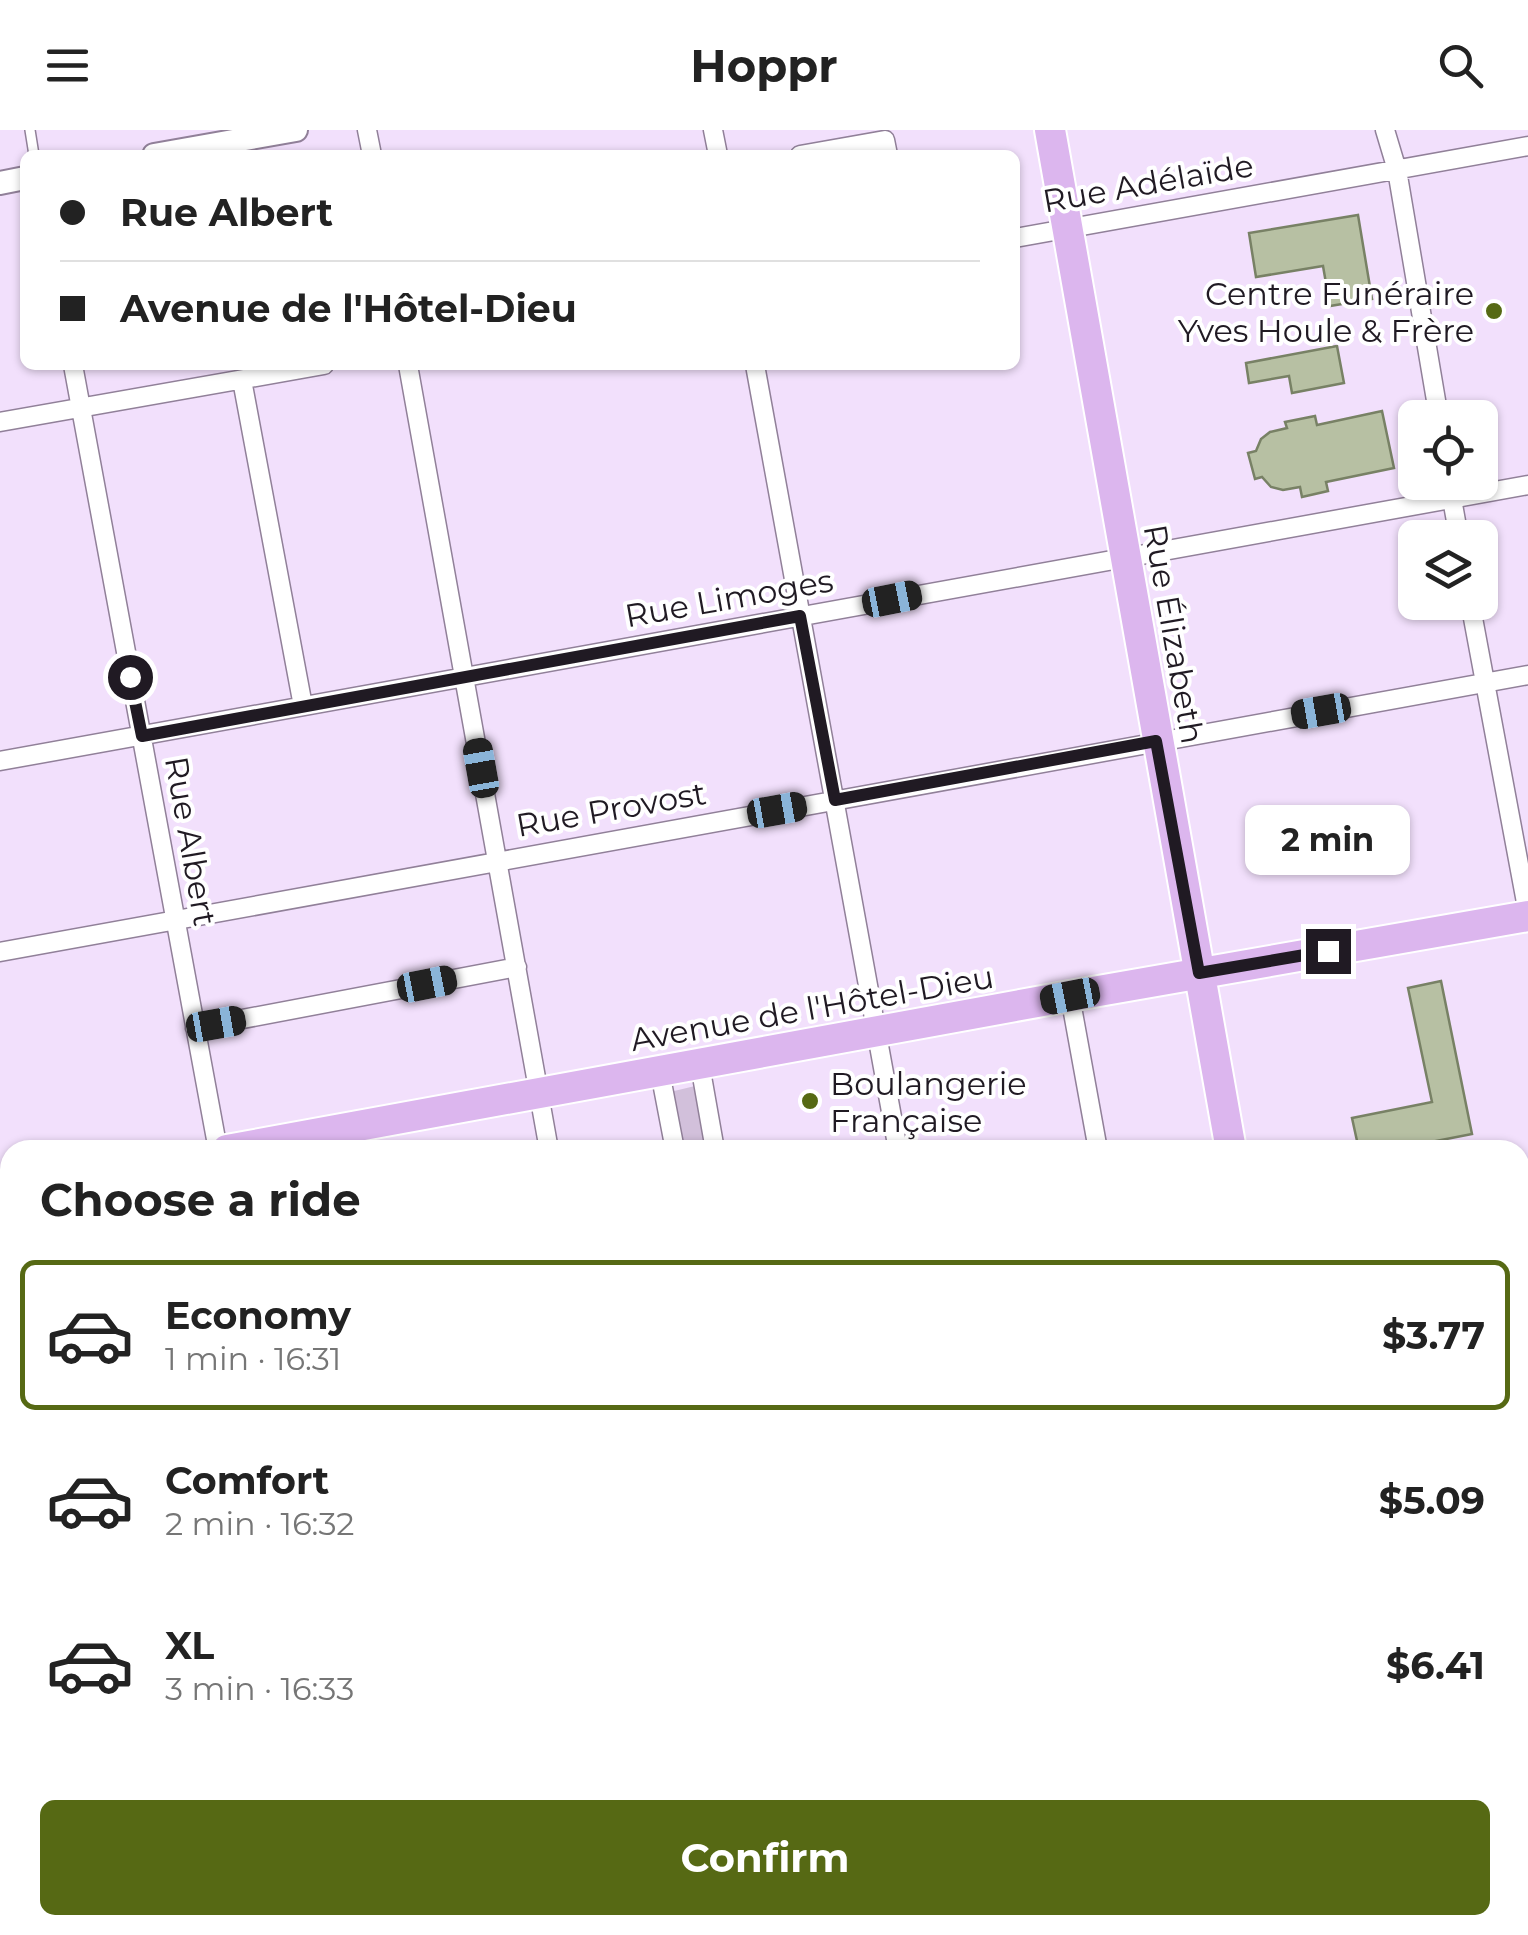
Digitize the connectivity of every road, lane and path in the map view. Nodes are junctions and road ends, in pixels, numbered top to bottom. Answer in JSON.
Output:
{"nodes":[{"id":1,"x":296,"y":130,"type":"edge"},
{"id":2,"x":1050,"y":130,"type":"edge"},
{"id":3,"x":1386,"y":130,"type":"edge"},
{"id":4,"x":1528,"y":146,"type":"edge"},
{"id":5,"x":182,"y":150,"type":"edge"},
{"id":6,"x":828,"y":150,"type":"edge"},
{"id":7,"x":887,"y":150,"type":"edge"},
{"id":8,"x":1397,"y":170,"type":"junction"},
{"id":9,"x":1067,"y":228,"type":"junction"},
{"id":10,"x":1020,"y":237,"type":"edge"},
{"id":11,"x":74,"y":370,"type":"edge"},
{"id":12,"x":297,"y":370,"type":"edge"},
{"id":13,"x":409,"y":370,"type":"edge"},
{"id":14,"x":756,"y":370,"type":"edge"},
{"id":15,"x":242,"y":380,"type":"junction"},
{"id":16,"x":1436,"y":400,"type":"edge"},
{"id":17,"x":80,"y":407,"type":"junction"},
{"id":18,"x":0,"y":422,"type":"edge"},
{"id":19,"x":1528,"y":485,"type":"edge"},
{"id":20,"x":1498,"y":487,"type":"edge"},
{"id":21,"x":1401,"y":500,"type":"edge"},
{"id":22,"x":1125,"y":556,"type":"junction"},
{"id":23,"x":800,"y":616,"type":"junction"},
{"id":24,"x":1473,"y":620,"type":"edge"},
{"id":25,"x":1528,"y":675,"type":"edge"},
{"id":26,"x":464,"y":676,"type":"junction"},
{"id":27,"x":1485,"y":682,"type":"junction"},
{"id":28,"x":303,"y":706,"type":"junction"},
{"id":29,"x":142,"y":736,"type":"junction"},
{"id":30,"x":1156,"y":741,"type":"junction"},
{"id":31,"x":0,"y":761,"type":"edge"},
{"id":32,"x":835,"y":800,"type":"junction"},
{"id":33,"x":498,"y":859,"type":"junction"},
{"id":34,"x":1528,"y":914,"type":"edge"},
{"id":35,"x":175,"y":920,"type":"junction"},
{"id":36,"x":0,"y":952,"type":"edge"},
{"id":37,"x":518,"y":966,"type":"junction"},
{"id":38,"x":1199,"y":973,"type":"junction"},
{"id":39,"x":1070,"y":996,"type":"junction"},
{"id":40,"x":195,"y":1028,"type":"junction"},
{"id":41,"x":877,"y":1032,"type":"junction"},
{"id":42,"x":700,"y":1064,"type":"junction"},
{"id":43,"x":660,"y":1072,"type":"junction"},
{"id":44,"x":540,"y":1093,"type":"junction"},
{"id":45,"x":216,"y":1140,"type":"edge"},
{"id":46,"x":282,"y":1140,"type":"edge"},
{"id":47,"x":547,"y":1140,"type":"edge"},
{"id":48,"x":673,"y":1140,"type":"edge"},
{"id":49,"x":712,"y":1140,"type":"edge"},
{"id":50,"x":896,"y":1140,"type":"edge"},
{"id":51,"x":1096,"y":1140,"type":"edge"},
{"id":52,"x":1229,"y":1140,"type":"edge"}],
"edges":[{"from":1,"to":5,"type":"street"},
{"from":2,"to":9,"type":"main road","name":"Rue Élizabeth"},
{"from":3,"to":8,"type":"street"},
{"from":4,"to":8,"type":"street","name":"Rue Adélaïde"},
{"from":6,"to":7,"type":"street"},
{"from":8,"to":9,"type":"street","name":"Rue Adélaïde"},
{"from":8,"to":16,"type":"street"},
{"from":9,"to":10,"type":"street","name":"Rue Adélaïde"},
{"from":9,"to":22,"type":"main road","name":"Rue Élizabeth"},
{"from":11,"to":17,"type":"street","name":"Rue Albert"},
{"from":12,"to":15,"type":"street"},
{"from":13,"to":26,"type":"street"},
{"from":14,"to":23,"type":"street"},
{"from":15,"to":17,"type":"street"},
{"from":15,"to":28,"type":"street"},
{"from":17,"to":18,"type":"street"},
{"from":17,"to":29,"type":"street","name":"Rue Albert"},
{"from":19,"to":20,"type":"street","name":"Rue Limoges"},
{"from":21,"to":22,"type":"street","name":"Rue Limoges"},
{"from":22,"to":23,"type":"street","name":"Rue Limoges"},
{"from":22,"to":30,"type":"main road","name":"Rue Élizabeth"},
{"from":23,"to":26,"type":"street","name":"Rue Limoges"},
{"from":23,"to":32,"type":"street"},
{"from":24,"to":27,"type":"street"},
{"from":25,"to":27,"type":"street","name":"Rue Provost"},
{"from":26,"to":28,"type":"street","name":"Rue Limoges"},
{"from":26,"to":33,"type":"street"},
{"from":27,"to":30,"type":"street","name":"Rue Provost"},
{"from":27,"to":34,"type":"street"},
{"from":28,"to":29,"type":"street","name":"Rue Limoges"},
{"from":29,"to":31,"type":"street","name":"Rue Limoges"},
{"from":29,"to":35,"type":"street","name":"Rue Albert"},
{"from":30,"to":32,"type":"street","name":"Rue Provost"},
{"from":30,"to":38,"type":"main road","name":"Rue Élizabeth"},
{"from":32,"to":33,"type":"street","name":"Rue Provost"},
{"from":32,"to":41,"type":"street"},
{"from":33,"to":35,"type":"street","name":"Rue Provost"},
{"from":33,"to":37,"type":"street"},
{"from":34,"to":38,"type":"main road","name":"Avenue de l'Hôtel-Dieu"},
{"from":35,"to":36,"type":"street","name":"Rue Provost"},
{"from":35,"to":40,"type":"street","name":"Rue Albert"},
{"from":37,"to":40,"type":"street"},
{"from":37,"to":44,"type":"street"},
{"from":38,"to":39,"type":"main road","name":"Avenue de l'Hôtel-Dieu"},
{"from":38,"to":52,"type":"main road","name":"Rue Élizabeth"},
{"from":39,"to":41,"type":"main road","name":"Avenue de l'Hôtel-Dieu"},
{"from":39,"to":51,"type":"street"},
{"from":40,"to":45,"type":"street","name":"Rue Albert"},
{"from":41,"to":42,"type":"main road","name":"Avenue de l'Hôtel-Dieu"},
{"from":41,"to":50,"type":"street"},
{"from":42,"to":43,"type":"main road","name":"Avenue de l'Hôtel-Dieu"},
{"from":42,"to":49,"type":"street"},
{"from":43,"to":44,"type":"main road","name":"Avenue de l'Hôtel-Dieu"},
{"from":43,"to":48,"type":"street"},
{"from":44,"to":46,"type":"main road","name":"Avenue de l'Hôtel-Dieu"},
{"from":44,"to":47,"type":"street"}]}
